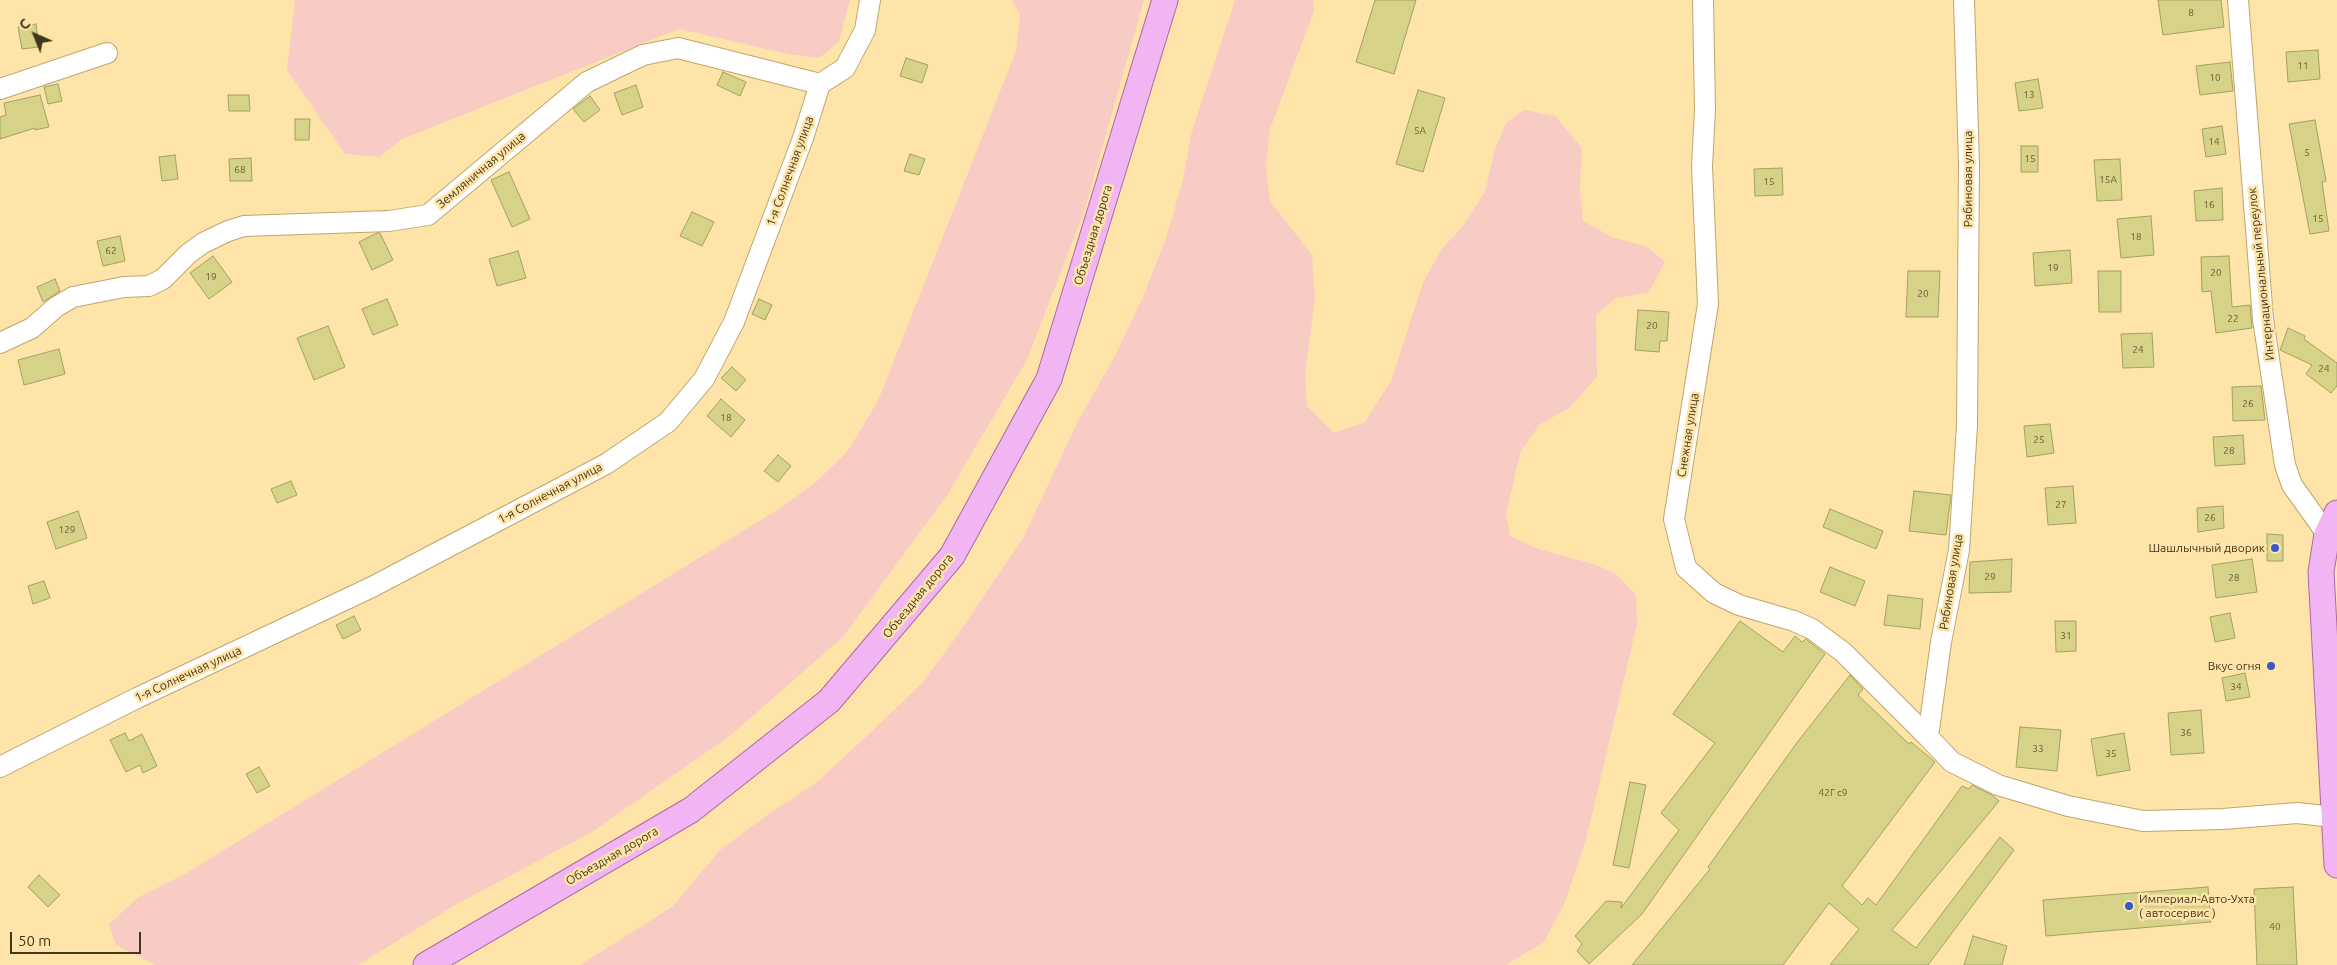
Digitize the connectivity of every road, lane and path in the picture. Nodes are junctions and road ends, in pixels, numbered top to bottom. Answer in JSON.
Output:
{"nodes":[{"id":1,"x":870,"y":0,"type":"edge"},
{"id":2,"x":1165,"y":0,"type":"edge"},
{"id":3,"x":1703,"y":0,"type":"edge"},
{"id":4,"x":1964,"y":0,"type":"edge"},
{"id":5,"x":2238,"y":0,"type":"edge"},
{"id":6,"x":107,"y":53,"type":"dead end"},
{"id":7,"x":820,"y":84,"type":"junction"},
{"id":8,"x":0,"y":89,"type":"edge"},
{"id":9,"x":0,"y":343,"type":"edge"},
{"id":10,"x":2332,"y":523,"type":"edge"},
{"id":11,"x":1928,"y":736,"type":"junction"},
{"id":12,"x":0,"y":767,"type":"edge"},
{"id":13,"x":2334,"y":817,"type":"junction"},
{"id":14,"x":2337,"y":864,"type":"edge"},
{"id":15,"x":426,"y":965,"type":"edge"}],
"edges":[{"from":1,"to":7,"type":"street"},
{"from":2,"to":15,"type":"main road","name":"Объездная дорога"},
{"from":3,"to":11,"type":"street","name":"Снежная улица"},
{"from":4,"to":11,"type":"street","name":"Рябиновая улица"},
{"from":5,"to":10,"type":"street","name":"Интернациональный переулок"},
{"from":6,"to":8,"type":"street"},
{"from":7,"to":9,"type":"street","name":"Земляничная улица"},
{"from":7,"to":12,"type":"street","name":"1-я Солнечная улица"},
{"from":10,"to":13,"type":"main road"},
{"from":11,"to":13,"type":"street"},
{"from":13,"to":14,"type":"main road"}]}
